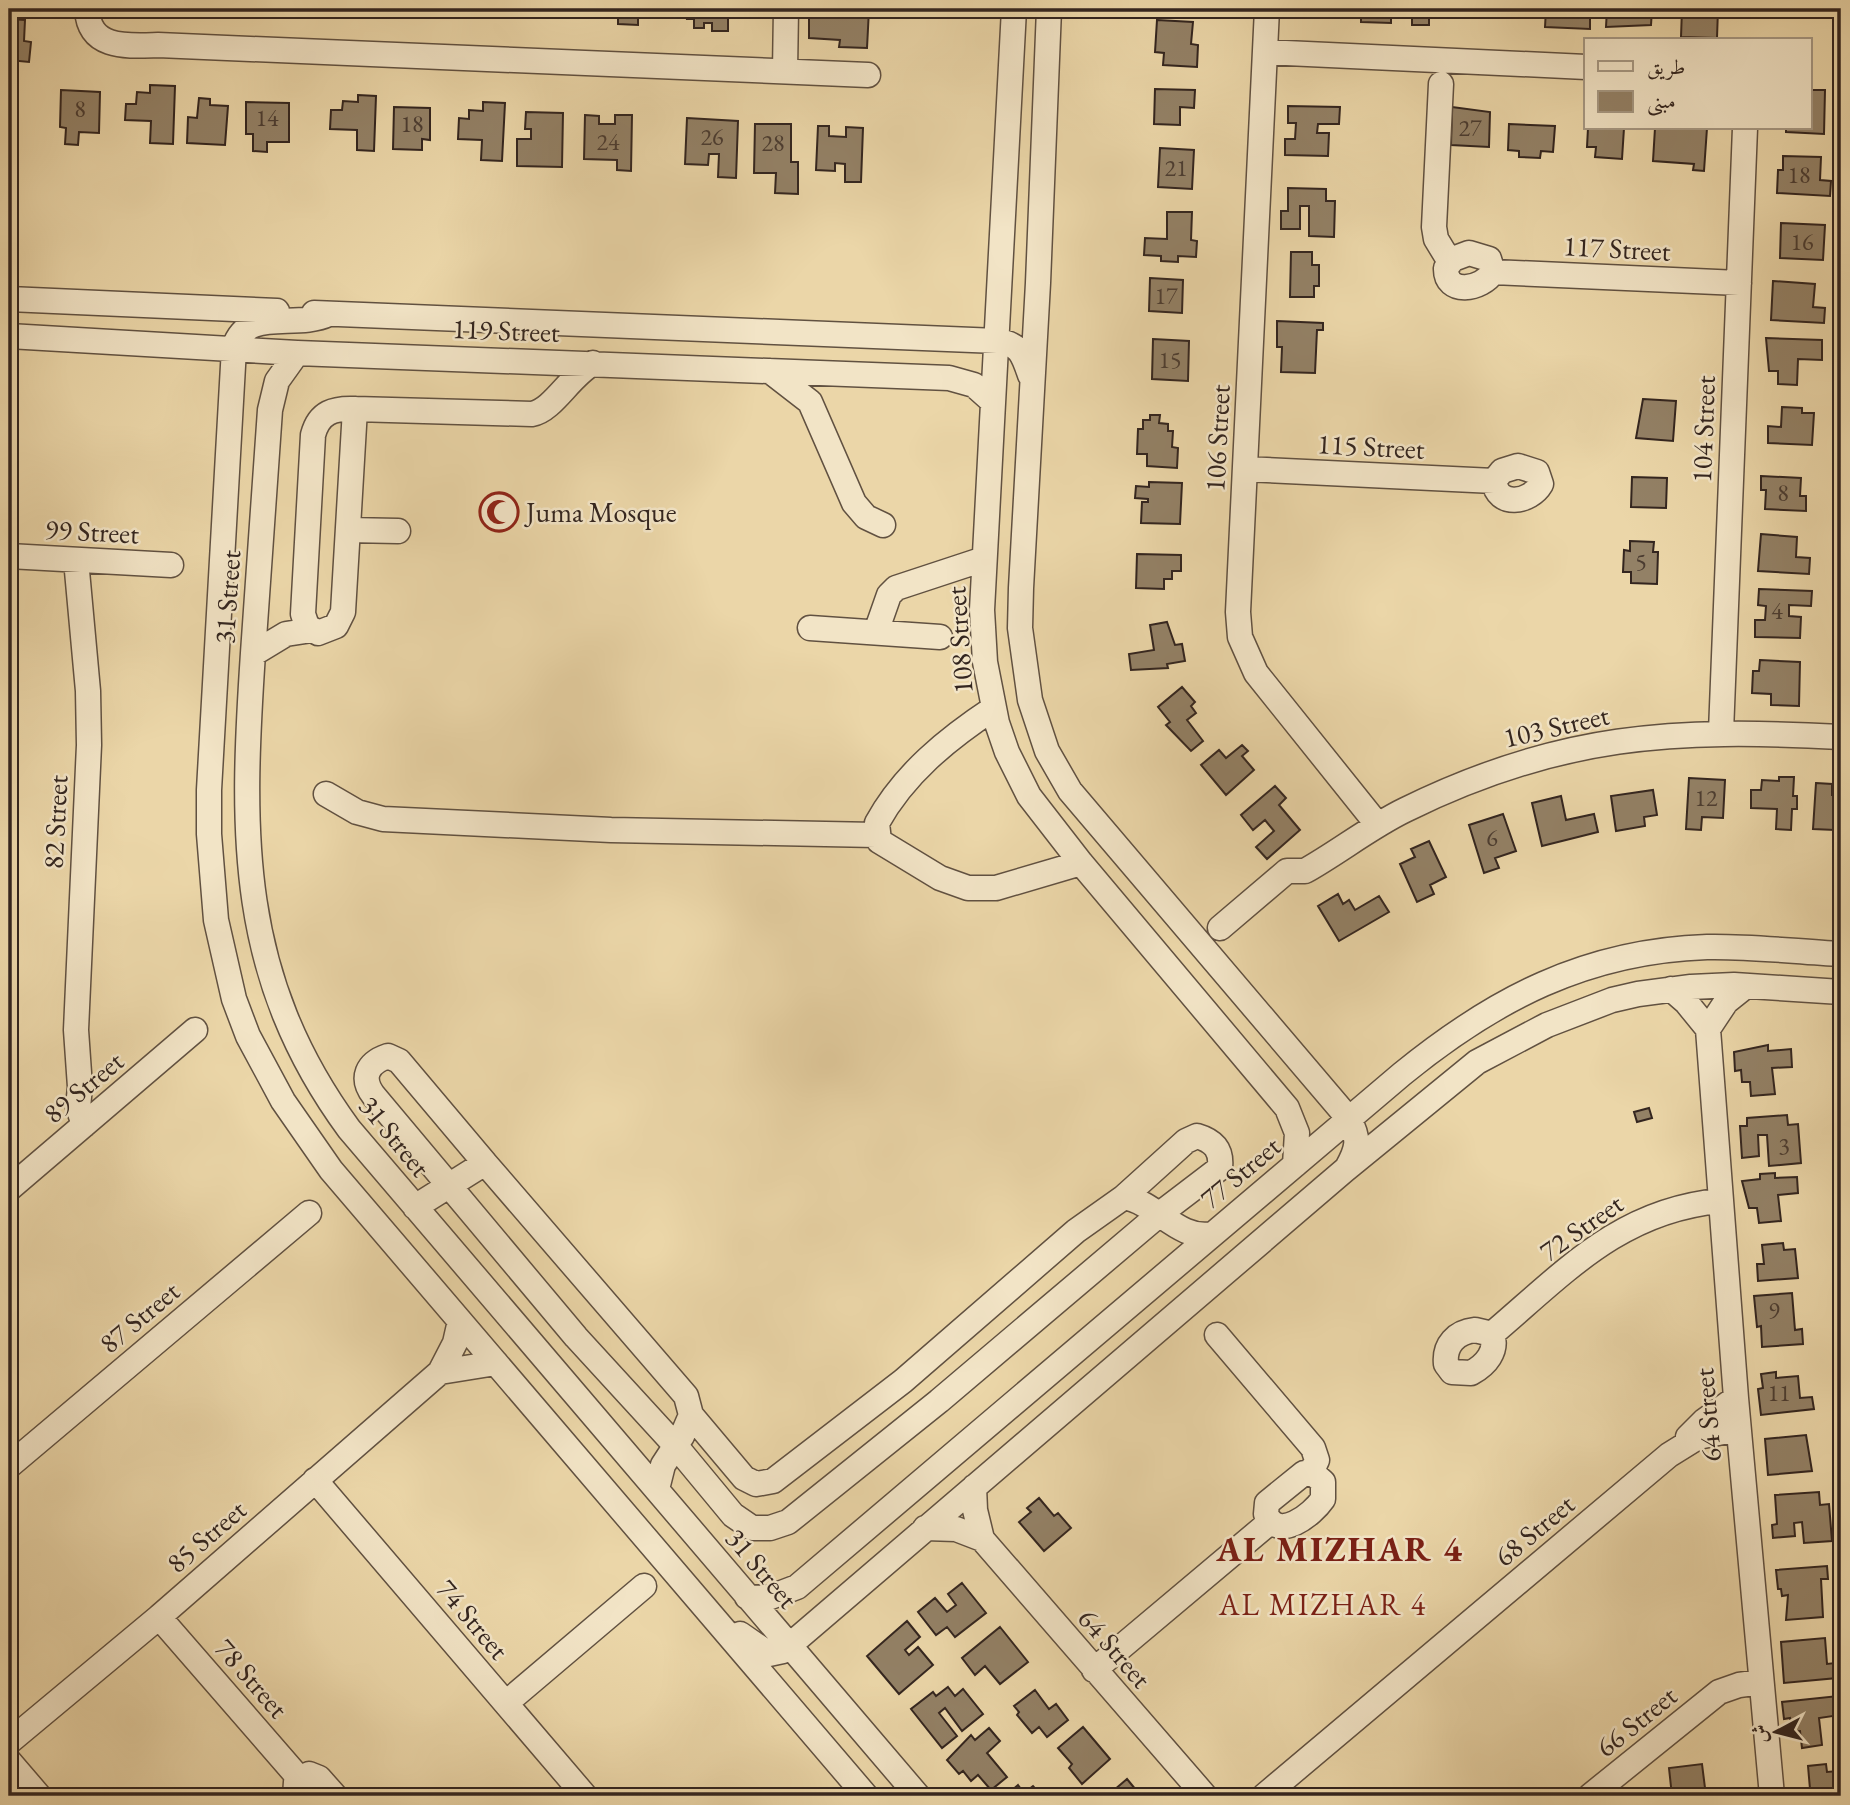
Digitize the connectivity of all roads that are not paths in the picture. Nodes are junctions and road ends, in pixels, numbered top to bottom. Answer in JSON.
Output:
{"nodes":[{"id":1,"x":87,"y":9,"type":"edge"},
{"id":2,"x":98,"y":9,"type":"edge"},
{"id":3,"x":786,"y":9,"type":"edge"},
{"id":4,"x":1014,"y":9,"type":"edge"},
{"id":5,"x":1049,"y":9,"type":"edge"},
{"id":6,"x":1267,"y":9,"type":"edge"},
{"id":7,"x":159,"y":46,"type":"junction"},
{"id":8,"x":1265,"y":52,"type":"junction"},
{"id":9,"x":1584,"y":67,"type":"edge"},
{"id":10,"x":785,"y":71,"type":"junction"},
{"id":11,"x":867,"y":75,"type":"dead end"},
{"id":12,"x":1441,"y":84,"type":"dead end"},
{"id":13,"x":1745,"y":130,"type":"edge"},
{"id":14,"x":1739,"y":284,"type":"junction"},
{"id":15,"x":9,"y":299,"type":"edge"},
{"id":16,"x":329,"y":314,"type":"junction"},
{"id":17,"x":727,"y":330,"type":"junction"},
{"id":18,"x":9,"y":336,"type":"edge"},
{"id":19,"x":997,"y":341,"type":"junction"},
{"id":20,"x":234,"y":348,"type":"junction"},
{"id":21,"x":297,"y":353,"type":"junction"},
{"id":22,"x":537,"y":361,"type":"junction"},
{"id":23,"x":593,"y":363,"type":"junction"},
{"id":24,"x":656,"y":365,"type":"junction"},
{"id":25,"x":769,"y":370,"type":"junction"},
{"id":26,"x":842,"y":373,"type":"junction"},
{"id":27,"x":1032,"y":383,"type":"junction"},
{"id":28,"x":810,"y":402,"type":"junction"},
{"id":29,"x":993,"y":402,"type":"junction"},
{"id":30,"x":552,"y":403,"type":"junction"},
{"id":31,"x":355,"y":409,"type":"junction"},
{"id":32,"x":1245,"y":470,"type":"junction"},
{"id":33,"x":1494,"y":481,"type":"dead end"},
{"id":34,"x":883,"y":525,"type":"dead end"},
{"id":35,"x":348,"y":530,"type":"junction"},
{"id":36,"x":398,"y":531,"type":"dead end"},
{"id":37,"x":9,"y":556,"type":"edge"},
{"id":38,"x":985,"y":559,"type":"junction"},
{"id":39,"x":76,"y":560,"type":"junction"},
{"id":40,"x":171,"y":565,"type":"dead end"},
{"id":41,"x":256,"y":612,"type":"junction"},
{"id":42,"x":307,"y":622,"type":"junction"},
{"id":43,"x":810,"y":628,"type":"dead end"},
{"id":44,"x":876,"y":632,"type":"junction"},
{"id":45,"x":940,"y":637,"type":"dead end"},
{"id":46,"x":253,"y":654,"type":"junction"},
{"id":47,"x":216,"y":676,"type":"junction"},
{"id":48,"x":993,"y":708,"type":"junction"},
{"id":49,"x":1721,"y":732,"type":"junction"},
{"id":50,"x":1841,"y":737,"type":"edge"},
{"id":51,"x":245,"y":793,"type":"junction"},
{"id":52,"x":326,"y":794,"type":"dead end"},
{"id":53,"x":1377,"y":824,"type":"junction"},
{"id":54,"x":876,"y":835,"type":"junction"},
{"id":55,"x":1081,"y":863,"type":"junction"},
{"id":56,"x":1129,"y":921,"type":"junction"},
{"id":57,"x":1180,"y":922,"type":"junction"},
{"id":58,"x":1220,"y":928,"type":"dead end"},
{"id":59,"x":1841,"y":954,"type":"edge"},
{"id":60,"x":1746,"y":986,"type":"junction"},
{"id":61,"x":1671,"y":989,"type":"junction"},
{"id":62,"x":1841,"y":992,"type":"edge"},
{"id":63,"x":1708,"y":1029,"type":"junction"},
{"id":64,"x":195,"y":1030,"type":"dead end"},
{"id":65,"x":80,"y":1087,"type":"junction"},
{"id":66,"x":110,"y":1103,"type":"junction"},
{"id":67,"x":1349,"y":1119,"type":"junction"},
{"id":68,"x":84,"y":1125,"type":"junction"},
{"id":69,"x":485,"y":1163,"type":"junction"},
{"id":70,"x":1294,"y":1165,"type":"junction"},
{"id":71,"x":1346,"y":1169,"type":"junction"},
{"id":72,"x":450,"y":1184,"type":"junction"},
{"id":73,"x":9,"y":1189,"type":"edge"},
{"id":74,"x":1124,"y":1197,"type":"junction"},
{"id":75,"x":1720,"y":1201,"type":"junction"},
{"id":76,"x":415,"y":1207,"type":"junction"},
{"id":77,"x":309,"y":1213,"type":"dead end"},
{"id":78,"x":1161,"y":1213,"type":"junction"},
{"id":79,"x":1213,"y":1234,"type":"junction"},
{"id":80,"x":460,"y":1321,"type":"junction"},
{"id":81,"x":969,"y":1326,"type":"junction"},
{"id":82,"x":1492,"y":1334,"type":"dead end"},
{"id":83,"x":1217,"y":1335,"type":"dead end"},
{"id":84,"x":1084,"y":1342,"type":"junction"},
{"id":85,"x":993,"y":1356,"type":"junction"},
{"id":86,"x":496,"y":1363,"type":"junction"},
{"id":87,"x":440,"y":1372,"type":"junction"},
{"id":88,"x":1736,"y":1398,"type":"junction"},
{"id":89,"x":691,"y":1415,"type":"junction"},
{"id":90,"x":1058,"y":1415,"type":"junction"},
{"id":91,"x":1738,"y":1429,"type":"junction"},
{"id":92,"x":822,"y":1444,"type":"junction"},
{"id":93,"x":675,"y":1445,"type":"junction"},
{"id":94,"x":716,"y":1445,"type":"junction"},
{"id":95,"x":1683,"y":1445,"type":"junction"},
{"id":96,"x":9,"y":1466,"type":"edge"},
{"id":97,"x":692,"y":1466,"type":"junction"},
{"id":98,"x":1311,"y":1473,"type":"junction"},
{"id":99,"x":846,"y":1475,"type":"junction"},
{"id":100,"x":315,"y":1480,"type":"junction"},
{"id":101,"x":974,"y":1487,"type":"junction"},
{"id":102,"x":657,"y":1489,"type":"junction"},
{"id":103,"x":1270,"y":1522,"type":"junction"},
{"id":104,"x":925,"y":1528,"type":"junction"},
{"id":105,"x":982,"y":1539,"type":"junction"},
{"id":106,"x":644,"y":1586,"type":"dead end"},
{"id":107,"x":747,"y":1597,"type":"junction"},
{"id":108,"x":705,"y":1608,"type":"junction"},
{"id":109,"x":159,"y":1617,"type":"junction"},
{"id":110,"x":789,"y":1646,"type":"junction"},
{"id":111,"x":1759,"y":1656,"type":"junction"},
{"id":112,"x":1094,"y":1670,"type":"junction"},
{"id":113,"x":1761,"y":1682,"type":"junction"},
{"id":114,"x":1719,"y":1692,"type":"junction"},
{"id":115,"x":506,"y":1703,"type":"junction"},
{"id":116,"x":9,"y":1742,"type":"edge"},
{"id":117,"x":9,"y":1761,"type":"edge"},
{"id":118,"x":297,"y":1787,"type":"edge"},
{"id":119,"x":39,"y":1796,"type":"edge"},
{"id":120,"x":335,"y":1796,"type":"edge"},
{"id":121,"x":585,"y":1796,"type":"edge"},
{"id":122,"x":866,"y":1796,"type":"edge"},
{"id":123,"x":918,"y":1796,"type":"edge"},
{"id":124,"x":1205,"y":1796,"type":"edge"},
{"id":125,"x":1264,"y":1796,"type":"edge"},
{"id":126,"x":1590,"y":1796,"type":"edge"},
{"id":127,"x":1772,"y":1796,"type":"edge"}],
"edges":[{"from":1,"to":7,"type":"street"},
{"from":2,"to":7,"type":"street"},
{"from":3,"to":10,"type":"street"},
{"from":4,"to":19,"type":"street","name":"108 Street"},
{"from":5,"to":27,"type":"street"},
{"from":6,"to":8,"type":"street","name":"106 Street"},
{"from":7,"to":10,"type":"street"},
{"from":8,"to":9,"type":"street"},
{"from":8,"to":32,"type":"street","name":"106 Street"},
{"from":10,"to":11,"type":"street"},
{"from":12,"to":14,"type":"street","name":"117 Street"},
{"from":13,"to":14,"type":"street","name":"104 Street"},
{"from":14,"to":49,"type":"street","name":"104 Street"},
{"from":15,"to":16,"type":"street","name":"119 Street"},
{"from":16,"to":17,"type":"street","name":"119 Street"},
{"from":16,"to":20,"type":"street"},
{"from":17,"to":19,"type":"street","name":"119 Street"},
{"from":17,"to":24,"type":"street"},
{"from":18,"to":20,"type":"street","name":"119 Street"},
{"from":19,"to":27,"type":"street"},
{"from":19,"to":29,"type":"street","name":"108 Street"},
{"from":20,"to":21,"type":"street","name":"119 Street"},
{"from":20,"to":47,"type":"street","name":"31 Street"},
{"from":21,"to":22,"type":"street","name":"119 Street"},
{"from":21,"to":41,"type":"street","name":"31 Street"},
{"from":22,"to":23,"type":"street","name":"119 Street"},
{"from":22,"to":30,"type":"street"},
{"from":23,"to":24,"type":"street","name":"119 Street"},
{"from":23,"to":30,"type":"street"},
{"from":24,"to":25,"type":"street","name":"119 Street"},
{"from":25,"to":26,"type":"street","name":"119 Street"},
{"from":25,"to":28,"type":"street"},
{"from":26,"to":28,"type":"street"},
{"from":26,"to":29,"type":"street","name":"119 Street"},
{"from":27,"to":57,"type":"street"},
{"from":28,"to":34,"type":"street"},
{"from":29,"to":38,"type":"street","name":"108 Street"},
{"from":30,"to":31,"type":"street"},
{"from":31,"to":35,"type":"street"},
{"from":31,"to":42,"type":"street"},
{"from":32,"to":33,"type":"street","name":"115 Street"},
{"from":32,"to":53,"type":"street","name":"106 Street"},
{"from":35,"to":36,"type":"street"},
{"from":35,"to":42,"type":"street"},
{"from":37,"to":39,"type":"street","name":"99 Street"},
{"from":38,"to":44,"type":"street"},
{"from":38,"to":48,"type":"street","name":"108 Street"},
{"from":39,"to":40,"type":"street","name":"99 Street"},
{"from":39,"to":65,"type":"street","name":"82 Street"},
{"from":41,"to":42,"type":"street"},
{"from":41,"to":46,"type":"street","name":"31 Street"},
{"from":42,"to":46,"type":"street"},
{"from":43,"to":44,"type":"street"},
{"from":44,"to":45,"type":"street"},
{"from":46,"to":51,"type":"street","name":"31 Street"},
{"from":47,"to":51,"type":"street"},
{"from":47,"to":80,"type":"street","name":"31 Street"},
{"from":48,"to":54,"type":"street"},
{"from":48,"to":55,"type":"street","name":"108 Street"},
{"from":49,"to":50,"type":"street","name":"103 Street"},
{"from":49,"to":53,"type":"street","name":"103 Street"},
{"from":51,"to":76,"type":"street","name":"31 Street"},
{"from":52,"to":54,"type":"street"},
{"from":53,"to":58,"type":"street","name":"103 Street"},
{"from":54,"to":55,"type":"street"},
{"from":55,"to":56,"type":"street","name":"108 Street"},
{"from":56,"to":57,"type":"street"},
{"from":56,"to":70,"type":"street","name":"108 Street"},
{"from":57,"to":67,"type":"street"},
{"from":59,"to":67,"type":"street","name":"77 Street"},
{"from":60,"to":61,"type":"street"},
{"from":60,"to":62,"type":"street"},
{"from":60,"to":63,"type":"street"},
{"from":61,"to":63,"type":"street"},
{"from":61,"to":71,"type":"street"},
{"from":63,"to":75,"type":"street","name":"64 Street"},
{"from":64,"to":66,"type":"street","name":"89 Street"},
{"from":65,"to":66,"type":"street"},
{"from":65,"to":68,"type":"street","name":"82 Street"},
{"from":66,"to":68,"type":"street","name":"89 Street"},
{"from":67,"to":70,"type":"street","name":"77 Street"},
{"from":67,"to":71,"type":"street"},
{"from":68,"to":73,"type":"street","name":"89 Street"},
{"from":69,"to":72,"type":"street"},
{"from":69,"to":72,"type":"street"},
{"from":69,"to":89,"type":"street"},
{"from":70,"to":79,"type":"street","name":"77 Street"},
{"from":71,"to":90,"type":"street"},
{"from":72,"to":76,"type":"street"},
{"from":72,"to":93,"type":"street"},
{"from":74,"to":78,"type":"street"},
{"from":74,"to":78,"type":"street"},
{"from":74,"to":81,"type":"street"},
{"from":75,"to":82,"type":"street","name":"72 Street"},
{"from":75,"to":88,"type":"street","name":"64 Street"},
{"from":76,"to":102,"type":"street","name":"31 Street"},
{"from":77,"to":96,"type":"street","name":"87 Street"},
{"from":78,"to":79,"type":"street"},
{"from":78,"to":85,"type":"street"},
{"from":79,"to":84,"type":"street","name":"77 Street"},
{"from":80,"to":86,"type":"street","name":"31 Street"},
{"from":80,"to":87,"type":"street","name":"85 Street"},
{"from":81,"to":85,"type":"street"},
{"from":81,"to":92,"type":"street"},
{"from":83,"to":98,"type":"street"},
{"from":84,"to":90,"type":"street"},
{"from":84,"to":107,"type":"street","name":"77 Street"},
{"from":85,"to":99,"type":"street"},
{"from":86,"to":87,"type":"street"},
{"from":86,"to":108,"type":"street","name":"31 Street"},
{"from":87,"to":100,"type":"street","name":"85 Street"},
{"from":88,"to":91,"type":"street","name":"64 Street"},
{"from":88,"to":95,"type":"street","name":"68 Street"},
{"from":89,"to":93,"type":"street"},
{"from":89,"to":94,"type":"street"},
{"from":90,"to":101,"type":"street"},
{"from":91,"to":95,"type":"street","name":"68 Street"},
{"from":91,"to":111,"type":"street","name":"64 Street"},
{"from":92,"to":94,"type":"street"},
{"from":92,"to":99,"type":"street"},
{"from":93,"to":97,"type":"street"},
{"from":93,"to":102,"type":"street"},
{"from":94,"to":97,"type":"street"},
{"from":95,"to":125,"type":"street","name":"68 Street"},
{"from":97,"to":99,"type":"street"},
{"from":98,"to":103,"type":"street"},
{"from":98,"to":103,"type":"street"},
{"from":100,"to":109,"type":"street","name":"85 Street"},
{"from":100,"to":115,"type":"street","name":"74 Street"},
{"from":101,"to":104,"type":"street"},
{"from":101,"to":105,"type":"street","name":"64 Street"},
{"from":102,"to":107,"type":"street","name":"31 Street"},
{"from":103,"to":112,"type":"street"},
{"from":104,"to":105,"type":"street"},
{"from":104,"to":110,"type":"street"},
{"from":105,"to":112,"type":"street","name":"64 Street"},
{"from":106,"to":115,"type":"street"},
{"from":107,"to":110,"type":"street","name":"31 Street"},
{"from":108,"to":110,"type":"street"},
{"from":108,"to":122,"type":"street","name":"31 Street"},
{"from":109,"to":116,"type":"street","name":"85 Street"},
{"from":109,"to":118,"type":"street","name":"78 Street"},
{"from":110,"to":123,"type":"street","name":"31 Street"},
{"from":111,"to":113,"type":"street","name":"64 Street"},
{"from":111,"to":114,"type":"street","name":"66 Street"},
{"from":112,"to":124,"type":"street","name":"64 Street"},
{"from":113,"to":114,"type":"street","name":"66 Street"},
{"from":113,"to":127,"type":"street","name":"64 Street"},
{"from":114,"to":126,"type":"street","name":"66 Street"},
{"from":115,"to":121,"type":"street","name":"74 Street"},
{"from":117,"to":119,"type":"street"},
{"from":118,"to":120,"type":"street","name":"78 Street"}]}
